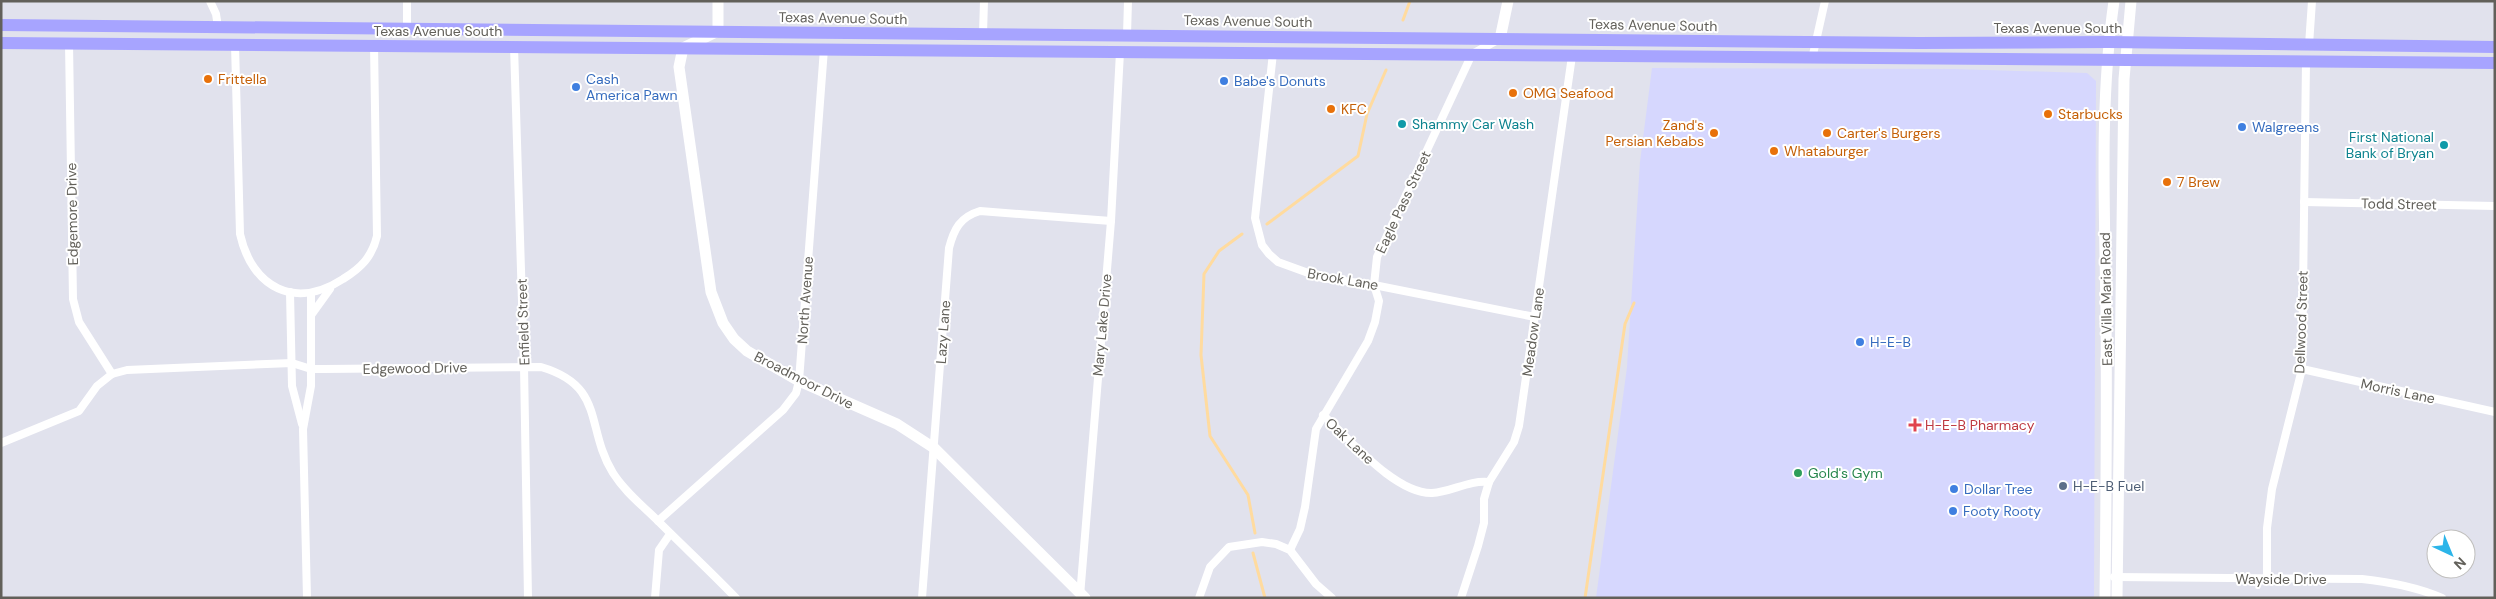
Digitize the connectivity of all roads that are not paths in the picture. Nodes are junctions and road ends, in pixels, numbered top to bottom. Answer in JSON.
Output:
{"nodes":[{"id":1,"x":210,"y":1,"type":"edge"},
{"id":2,"x":407,"y":1,"type":"edge"},
{"id":3,"x":718,"y":1,"type":"edge"},
{"id":4,"x":984,"y":1,"type":"edge"},
{"id":5,"x":1128,"y":1,"type":"edge"},
{"id":6,"x":1508,"y":1,"type":"edge"},
{"id":7,"x":1825,"y":1,"type":"edge"},
{"id":8,"x":2114,"y":1,"type":"edge"},
{"id":9,"x":2131,"y":1,"type":"edge"},
{"id":10,"x":2312,"y":1,"type":"edge"},
{"id":11,"x":2,"y":26,"type":"edge"},
{"id":12,"x":218,"y":28,"type":"junction"},
{"id":13,"x":339,"y":28,"type":"junction"},
{"id":14,"x":407,"y":29,"type":"junction"},
{"id":15,"x":718,"y":31,"type":"junction"},
{"id":16,"x":983,"y":34,"type":"junction"},
{"id":17,"x":1127,"y":35,"type":"junction"},
{"id":18,"x":1500,"y":38,"type":"junction"},
{"id":19,"x":1816,"y":42,"type":"junction"},
{"id":20,"x":2108,"y":42,"type":"junction"},
{"id":21,"x":2126,"y":42,"type":"junction"},
{"id":22,"x":1,"y":43,"type":"edge"},
{"id":23,"x":70,"y":43,"type":"junction"},
{"id":24,"x":235,"y":44,"type":"junction"},
{"id":25,"x":374,"y":45,"type":"junction"},
{"id":26,"x":2309,"y":45,"type":"junction"},
{"id":27,"x":514,"y":46,"type":"junction"},
{"id":28,"x":2495,"y":47,"type":"edge"},
{"id":29,"x":683,"y":48,"type":"junction"},
{"id":30,"x":824,"y":49,"type":"junction"},
{"id":31,"x":1006,"y":50,"type":"junction"},
{"id":32,"x":1120,"y":52,"type":"junction"},
{"id":33,"x":1273,"y":53,"type":"junction"},
{"id":34,"x":1472,"y":54,"type":"junction"},
{"id":35,"x":1572,"y":56,"type":"junction"},
{"id":36,"x":1812,"y":59,"type":"junction"},
{"id":37,"x":2125,"y":61,"type":"junction"},
{"id":38,"x":2107,"y":62,"type":"junction"},
{"id":39,"x":2306,"y":62,"type":"junction"},
{"id":40,"x":2495,"y":63,"type":"edge"},
{"id":41,"x":2304,"y":202,"type":"junction"},
{"id":42,"x":2495,"y":206,"type":"edge"},
{"id":43,"x":1111,"y":221,"type":"junction"},
{"id":44,"x":1374,"y":285,"type":"junction"},
{"id":45,"x":331,"y":287,"type":"junction"},
{"id":46,"x":290,"y":292,"type":"junction"},
{"id":47,"x":311,"y":293,"type":"junction"},
{"id":48,"x":312,"y":316,"type":"junction"},
{"id":49,"x":1535,"y":317,"type":"junction"},
{"id":50,"x":292,"y":363,"type":"junction"},
{"id":51,"x":524,"y":366,"type":"junction"},
{"id":52,"x":312,"y":369,"type":"junction"},
{"id":53,"x":2302,"y":370,"type":"junction"},
{"id":54,"x":112,"y":374,"type":"junction"},
{"id":55,"x":799,"y":380,"type":"junction"},
{"id":56,"x":2495,"y":412,"type":"edge"},
{"id":57,"x":1323,"y":416,"type":"junction"},
{"id":58,"x":303,"y":428,"type":"junction"},
{"id":59,"x":1,"y":443,"type":"edge"},
{"id":60,"x":934,"y":448,"type":"junction"},
{"id":61,"x":1489,"y":482,"type":"junction"},
{"id":62,"x":658,"y":521,"type":"junction"},
{"id":63,"x":670,"y":534,"type":"junction"},
{"id":64,"x":1290,"y":550,"type":"junction"},
{"id":65,"x":2117,"y":577,"type":"junction"},
{"id":66,"x":2105,"y":578,"type":"junction"},
{"id":67,"x":2267,"y":578,"type":"junction"},
{"id":68,"x":1082,"y":596,"type":"edge"},
{"id":69,"x":307,"y":598,"type":"edge"},
{"id":70,"x":528,"y":598,"type":"edge"},
{"id":71,"x":655,"y":598,"type":"edge"},
{"id":72,"x":736,"y":598,"type":"edge"},
{"id":73,"x":922,"y":598,"type":"edge"},
{"id":74,"x":1199,"y":598,"type":"edge"},
{"id":75,"x":1332,"y":598,"type":"edge"},
{"id":76,"x":1461,"y":598,"type":"edge"},
{"id":77,"x":2105,"y":598,"type":"edge"},
{"id":78,"x":2117,"y":598,"type":"edge"},
{"id":79,"x":2442,"y":598,"type":"edge"}],
"edges":[{"from":1,"to":12,"type":"street"},
{"from":2,"to":14,"type":"street"},
{"from":3,"to":15,"type":"main road"},
{"from":4,"to":16,"type":"street"},
{"from":5,"to":17,"type":"street"},
{"from":6,"to":18,"type":"main road"},
{"from":7,"to":19,"type":"street"},
{"from":8,"to":20,"type":"main road","name":"East Villa Maria Road"},
{"from":9,"to":21,"type":"main road","name":"East Villa Maria Road"},
{"from":10,"to":26,"type":"street"},
{"from":11,"to":12,"type":"main road","name":"Texas Avenue South"},
{"from":12,"to":13,"type":"main road","name":"Texas Avenue South"},
{"from":13,"to":14,"type":"main road","name":"Texas Avenue South"},
{"from":13,"to":24,"type":"main road"},
{"from":14,"to":15,"type":"main road","name":"Texas Avenue South"},
{"from":15,"to":16,"type":"main road","name":"Texas Avenue South"},
{"from":15,"to":29,"type":"main road"},
{"from":16,"to":17,"type":"main road","name":"Texas Avenue South"},
{"from":17,"to":18,"type":"main road","name":"Texas Avenue South"},
{"from":17,"to":31,"type":"main road"},
{"from":18,"to":19,"type":"main road","name":"Texas Avenue South"},
{"from":18,"to":34,"type":"street"},
{"from":19,"to":20,"type":"main road","name":"Texas Avenue South"},
{"from":19,"to":36,"type":"street"},
{"from":20,"to":21,"type":"main road","name":"Texas Avenue South"},
{"from":20,"to":38,"type":"main road","name":"East Villa Maria Road"},
{"from":21,"to":26,"type":"main road","name":"Texas Avenue South"},
{"from":21,"to":37,"type":"main road","name":"East Villa Maria Road"},
{"from":22,"to":23,"type":"main road","name":"Texas Avenue South"},
{"from":23,"to":24,"type":"main road","name":"Texas Avenue South"},
{"from":23,"to":54,"type":"street","name":"Edgemore Drive"},
{"from":24,"to":25,"type":"main road","name":"Texas Avenue South"},
{"from":24,"to":46,"type":"street"},
{"from":25,"to":27,"type":"main road","name":"Texas Avenue South"},
{"from":25,"to":45,"type":"street"},
{"from":26,"to":28,"type":"main road","name":"Texas Avenue South"},
{"from":27,"to":29,"type":"main road","name":"Texas Avenue South"},
{"from":27,"to":51,"type":"street","name":"Enfield Street"},
{"from":29,"to":30,"type":"main road","name":"Texas Avenue South"},
{"from":29,"to":55,"type":"main road","name":"Broadmoor Drive"},
{"from":30,"to":31,"type":"main road","name":"Texas Avenue South"},
{"from":30,"to":55,"type":"street","name":"North Avenue"},
{"from":31,"to":32,"type":"main road","name":"Texas Avenue South"},
{"from":32,"to":33,"type":"main road","name":"Texas Avenue South"},
{"from":32,"to":43,"type":"street","name":"Mary Lake Drive"},
{"from":33,"to":34,"type":"main road","name":"Texas Avenue South"},
{"from":33,"to":44,"type":"street","name":"Brook Lane"},
{"from":34,"to":35,"type":"main road","name":"Texas Avenue South"},
{"from":34,"to":44,"type":"street","name":"Eagle Pass Street"},
{"from":35,"to":36,"type":"main road","name":"Texas Avenue South"},
{"from":35,"to":49,"type":"street","name":"Meadow Lane"},
{"from":36,"to":38,"type":"main road","name":"Texas Avenue South"},
{"from":37,"to":38,"type":"main road","name":"Texas Avenue South"},
{"from":37,"to":39,"type":"main road","name":"Texas Avenue South"},
{"from":37,"to":65,"type":"main road","name":"East Villa Maria Road"},
{"from":38,"to":66,"type":"main road","name":"East Villa Maria Road"},
{"from":39,"to":40,"type":"main road","name":"Texas Avenue South"},
{"from":39,"to":41,"type":"street","name":"Dellwood Street"},
{"from":41,"to":42,"type":"street","name":"Todd Street"},
{"from":41,"to":53,"type":"street","name":"Dellwood Street"},
{"from":43,"to":60,"type":"street","name":"Lazy Lane"},
{"from":43,"to":68,"type":"street","name":"Mary Lake Drive"},
{"from":44,"to":49,"type":"street","name":"Brook Lane"},
{"from":44,"to":57,"type":"street","name":"Eagle Pass Street"},
{"from":45,"to":47,"type":"street"},
{"from":45,"to":48,"type":"street"},
{"from":46,"to":47,"type":"street"},
{"from":46,"to":50,"type":"street"},
{"from":47,"to":48,"type":"street"},
{"from":48,"to":52,"type":"street"},
{"from":49,"to":61,"type":"street","name":"Meadow Lane"},
{"from":50,"to":52,"type":"street","name":"Edgewood Drive"},
{"from":50,"to":54,"type":"street","name":"Edgewood Drive"},
{"from":50,"to":58,"type":"street"},
{"from":51,"to":52,"type":"street","name":"Edgewood Drive"},
{"from":51,"to":62,"type":"street","name":"Edgewood Drive"},
{"from":51,"to":70,"type":"street","name":"Enfield Street"},
{"from":52,"to":58,"type":"street"},
{"from":53,"to":56,"type":"street","name":"Morris Lane"},
{"from":53,"to":67,"type":"street","name":"Dellwood Street"},
{"from":54,"to":59,"type":"street"},
{"from":55,"to":60,"type":"main road","name":"Broadmoor Drive"},
{"from":55,"to":62,"type":"street","name":"North Avenue"},
{"from":57,"to":61,"type":"street","name":"Oak Lane"},
{"from":57,"to":64,"type":"street","name":"Eagle Pass Street"},
{"from":58,"to":69,"type":"street"},
{"from":60,"to":68,"type":"main road","name":"Broadmoor Drive"},
{"from":60,"to":73,"type":"street","name":"Lazy Lane"},
{"from":61,"to":76,"type":"street","name":"Meadow Lane"},
{"from":62,"to":63,"type":"street","name":"Edgewood Drive"},
{"from":63,"to":71,"type":"street"},
{"from":63,"to":72,"type":"street","name":"Edgewood Drive"},
{"from":64,"to":74,"type":"street"},
{"from":64,"to":75,"type":"street"},
{"from":65,"to":66,"type":"street","name":"Wayside Drive"},
{"from":65,"to":67,"type":"street","name":"Wayside Drive"},
{"from":65,"to":78,"type":"main road","name":"East Villa Maria Road"},
{"from":66,"to":77,"type":"main road","name":"East Villa Maria Road"},
{"from":67,"to":79,"type":"street","name":"Wayside Drive"}]}
